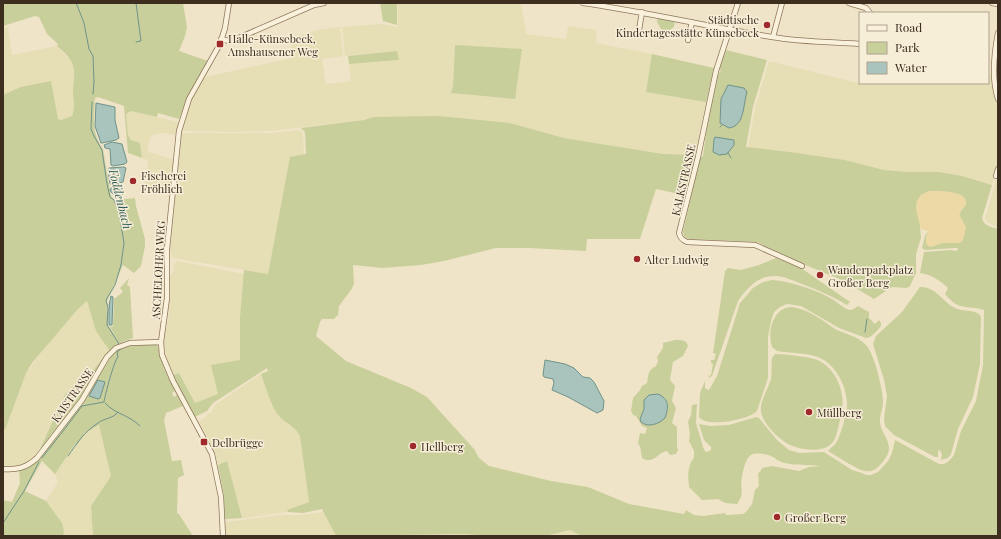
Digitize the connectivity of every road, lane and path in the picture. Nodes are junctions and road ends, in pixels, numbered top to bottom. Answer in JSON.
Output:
{"nodes":[{"id":1,"x":229,"y":3,"type":"edge"},
{"id":2,"x":324,"y":3,"type":"edge"},
{"id":3,"x":583,"y":3,"type":"edge"},
{"id":4,"x":738,"y":3,"type":"edge"},
{"id":5,"x":782,"y":3,"type":"edge"},
{"id":6,"x":849,"y":3,"type":"edge"},
{"id":7,"x":992,"y":3,"type":"edge"},
{"id":8,"x":998,"y":4,"type":"edge"},
{"id":9,"x":619,"y":6,"type":"edge"},
{"id":10,"x":642,"y":12,"type":"junction"},
{"id":11,"x":869,"y":12,"type":"edge"},
{"id":12,"x":692,"y":22,"type":"junction"},
{"id":13,"x":639,"y":30,"type":"dead end"},
{"id":14,"x":729,"y":30,"type":"junction"},
{"id":15,"x":998,"y":33,"type":"edge"},
{"id":16,"x":773,"y":37,"type":"junction"},
{"id":17,"x":221,"y":39,"type":"junction"},
{"id":18,"x":688,"y":40,"type":"dead end"},
{"id":19,"x":859,"y":44,"type":"edge"},
{"id":20,"x":998,"y":99,"type":"edge"},
{"id":21,"x":998,"y":170,"type":"edge"},
{"id":22,"x":996,"y":176,"type":"dead end"},
{"id":23,"x":802,"y":266,"type":"dead end"},
{"id":24,"x":161,"y":342,"type":"junction"},
{"id":25,"x":3,"y":469,"type":"edge"},
{"id":26,"x":223,"y":536,"type":"edge"}],
"edges":[{"from":1,"to":17,"type":"street","name":"ASCHELOHER WEG"},
{"from":2,"to":17,"type":"street"},
{"from":3,"to":9,"type":"street"},
{"from":4,"to":14,"type":"street","name":"KALKSTRASSE"},
{"from":5,"to":16,"type":"street"},
{"from":6,"to":11,"type":"street"},
{"from":7,"to":8,"type":"street"},
{"from":9,"to":10,"type":"street"},
{"from":10,"to":12,"type":"street"},
{"from":10,"to":13,"type":"street"},
{"from":12,"to":14,"type":"street"},
{"from":12,"to":18,"type":"street"},
{"from":14,"to":16,"type":"street"},
{"from":14,"to":23,"type":"street","name":"KALKSTRASSE"},
{"from":15,"to":20,"type":"street"},
{"from":16,"to":19,"type":"street"},
{"from":17,"to":24,"type":"street","name":"ASCHELOHER WEG"},
{"from":21,"to":22,"type":"street"},
{"from":24,"to":25,"type":"street","name":"KAISTRASSE"},
{"from":24,"to":26,"type":"street","name":"ASCHELOHER WEG"}]}
